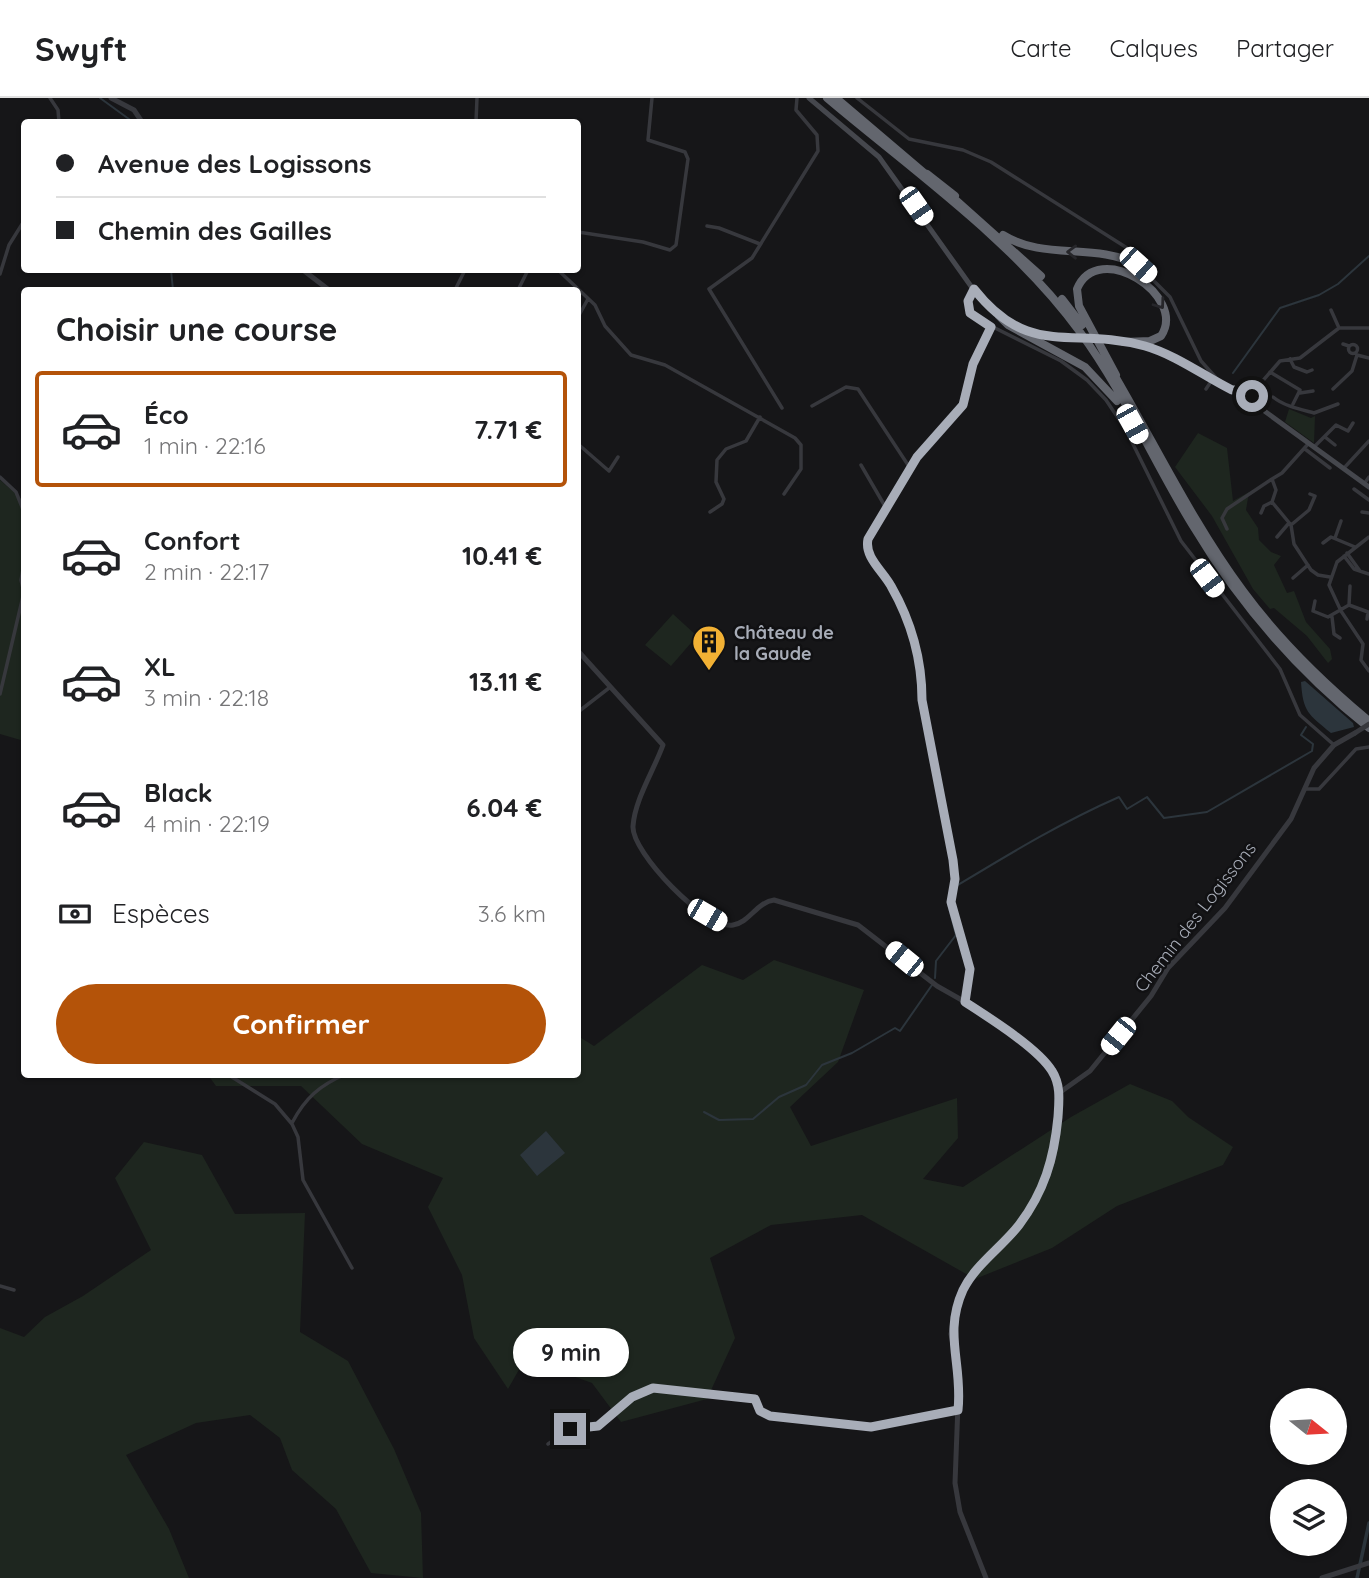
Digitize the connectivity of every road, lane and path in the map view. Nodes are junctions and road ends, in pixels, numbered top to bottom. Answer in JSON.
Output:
{"nodes":[{"id":1,"x":50,"y":98,"type":"edge"},
{"id":2,"x":111,"y":98,"type":"edge"},
{"id":3,"x":477,"y":98,"type":"edge"},
{"id":4,"x":652,"y":98,"type":"edge"},
{"id":5,"x":797,"y":98,"type":"edge"},
{"id":6,"x":809,"y":98,"type":"edge"},
{"id":7,"x":827,"y":98,"type":"edge"},
{"id":8,"x":836,"y":98,"type":"edge"},
{"id":9,"x":857,"y":98,"type":"edge"},
{"id":10,"x":60,"y":119,"type":"edge"},
{"id":11,"x":140,"y":119,"type":"edge"},
{"id":12,"x":476,"y":119,"type":"edge"},
{"id":13,"x":910,"y":161,"type":"junction"},
{"id":14,"x":21,"y":226,"type":"edge"},
{"id":15,"x":707,"y":226,"type":"dead end"},
{"id":16,"x":581,"y":232,"type":"edge"},
{"id":17,"x":760,"y":244,"type":"junction"},
{"id":18,"x":1138,"y":265,"type":"junction"},
{"id":19,"x":307,"y":273,"type":"edge"},
{"id":20,"x":561,"y":273,"type":"edge"},
{"id":21,"x":0,"y":274,"type":"edge"},
{"id":22,"x":325,"y":287,"type":"edge"},
{"id":23,"x":576,"y":287,"type":"edge"},
{"id":24,"x":974,"y":289,"type":"junction"},
{"id":25,"x":581,"y":292,"type":"edge"},
{"id":26,"x":588,"y":299,"type":"junction"},
{"id":27,"x":1331,"y":310,"type":"dead end"},
{"id":28,"x":581,"y":312,"type":"edge"},
{"id":29,"x":999,"y":316,"type":"junction"},
{"id":30,"x":991,"y":327,"type":"junction"},
{"id":31,"x":1339,"y":328,"type":"junction"},
{"id":32,"x":1369,"y":328,"type":"edge"},
{"id":33,"x":1124,"y":342,"type":"junction"},
{"id":34,"x":1343,"y":344,"type":"dead end"},
{"id":35,"x":1356,"y":354,"type":"junction"},
{"id":36,"x":1369,"y":358,"type":"edge"},
{"id":37,"x":1290,"y":359,"type":"junction"},
{"id":38,"x":1201,"y":361,"type":"junction"},
{"id":39,"x":1312,"y":370,"type":"dead end"},
{"id":40,"x":1270,"y":372,"type":"junction"},
{"id":41,"x":1200,"y":374,"type":"junction"},
{"id":42,"x":1212,"y":380,"type":"junction"},
{"id":43,"x":1120,"y":384,"type":"junction"},
{"id":44,"x":1206,"y":389,"type":"dead end"},
{"id":45,"x":1334,"y":389,"type":"dead end"},
{"id":46,"x":1232,"y":390,"type":"junction"},
{"id":47,"x":1312,"y":391,"type":"dead end"},
{"id":48,"x":1241,"y":392,"type":"junction"},
{"id":49,"x":1251,"y":393,"type":"junction"},
{"id":50,"x":1300,"y":393,"type":"junction"},
{"id":51,"x":1273,"y":397,"type":"dead end"},
{"id":52,"x":1293,"y":404,"type":"junction"},
{"id":53,"x":1338,"y":404,"type":"dead end"},
{"id":54,"x":812,"y":406,"type":"dead end"},
{"id":55,"x":782,"y":408,"type":"dead end"},
{"id":56,"x":760,"y":417,"type":"junction"},
{"id":57,"x":1353,"y":424,"type":"dead end"},
{"id":58,"x":1325,"y":437,"type":"junction"},
{"id":59,"x":1369,"y":441,"type":"edge"},
{"id":60,"x":1312,"y":445,"type":"junction"},
{"id":61,"x":1335,"y":445,"type":"dead end"},
{"id":62,"x":581,"y":447,"type":"edge"},
{"id":63,"x":1305,"y":449,"type":"junction"},
{"id":64,"x":618,"y":457,"type":"dead end"},
{"id":65,"x":861,"y":465,"type":"dead end"},
{"id":66,"x":909,"y":468,"type":"junction"},
{"id":67,"x":1330,"y":468,"type":"dead end"},
{"id":68,"x":1344,"y":468,"type":"junction"},
{"id":69,"x":0,"y":477,"type":"edge"},
{"id":70,"x":1369,"y":477,"type":"edge"},
{"id":71,"x":1272,"y":479,"type":"junction"},
{"id":72,"x":1367,"y":486,"type":"edge"},
{"id":73,"x":1354,"y":489,"type":"dead end"},
{"id":74,"x":784,"y":494,"type":"dead end"},
{"id":75,"x":1310,"y":494,"type":"dead end"},
{"id":76,"x":1369,"y":500,"type":"edge"},
{"id":77,"x":1272,"y":502,"type":"junction"},
{"id":78,"x":21,"y":503,"type":"edge"},
{"id":79,"x":886,"y":508,"type":"junction"},
{"id":80,"x":710,"y":512,"type":"dead end"},
{"id":81,"x":1362,"y":512,"type":"dead end"},
{"id":82,"x":1261,"y":513,"type":"dead end"},
{"id":83,"x":1369,"y":513,"type":"edge"},
{"id":84,"x":1341,"y":521,"type":"dead end"},
{"id":85,"x":1290,"y":524,"type":"junction"},
{"id":86,"x":1227,"y":529,"type":"dead end"},
{"id":87,"x":1195,"y":530,"type":"junction"},
{"id":88,"x":1277,"y":537,"type":"dead end"},
{"id":89,"x":1369,"y":537,"type":"edge"},
{"id":90,"x":1335,"y":538,"type":"junction"},
{"id":91,"x":1323,"y":543,"type":"dead end"},
{"id":92,"x":1355,"y":547,"type":"junction"},
{"id":93,"x":1345,"y":554,"type":"junction"},
{"id":94,"x":1308,"y":565,"type":"junction"},
{"id":95,"x":1369,"y":575,"type":"edge"},
{"id":96,"x":1330,"y":577,"type":"junction"},
{"id":97,"x":1293,"y":578,"type":"dead end"},
{"id":98,"x":1350,"y":586,"type":"dead end"},
{"id":99,"x":1315,"y":601,"type":"dead end"},
{"id":100,"x":21,"y":605,"type":"edge"},
{"id":101,"x":1349,"y":605,"type":"junction"},
{"id":102,"x":1341,"y":611,"type":"junction"},
{"id":103,"x":1332,"y":616,"type":"junction"},
{"id":104,"x":1367,"y":619,"type":"dead end"},
{"id":105,"x":1340,"y":638,"type":"dead end"},
{"id":106,"x":581,"y":655,"type":"edge"},
{"id":107,"x":1369,"y":671,"type":"edge"},
{"id":108,"x":609,"y":688,"type":"junction"},
{"id":109,"x":0,"y":694,"type":"edge"},
{"id":110,"x":581,"y":710,"type":"edge"},
{"id":111,"x":1369,"y":724,"type":"edge"},
{"id":112,"x":1334,"y":745,"type":"junction"},
{"id":113,"x":1369,"y":747,"type":"edge"},
{"id":114,"x":1303,"y":788,"type":"junction"},
{"id":115,"x":965,"y":1002,"type":"junction"},
{"id":116,"x":233,"y":1078,"type":"edge"},
{"id":117,"x":339,"y":1078,"type":"edge"},
{"id":118,"x":1059,"y":1093,"type":"junction"},
{"id":119,"x":292,"y":1124,"type":"junction"},
{"id":120,"x":352,"y":1268,"type":"dead end"},
{"id":121,"x":0,"y":1286,"type":"edge"},
{"id":122,"x":14,"y":1290,"type":"dead end"},
{"id":123,"x":958,"y":1410,"type":"junction"},
{"id":124,"x":548,"y":1444,"type":"dead end"},
{"id":125,"x":1369,"y":1563,"type":"edge"},
{"id":126,"x":986,"y":1578,"type":"edge"},
{"id":127,"x":1322,"y":1578,"type":"edge"}],
"edges":[{"from":1,"to":10,"type":"street"},
{"from":2,"to":11,"type":"street"},
{"from":3,"to":12,"type":"street"},
{"from":4,"to":16,"type":"street"},
{"from":5,"to":17,"type":"street"},
{"from":6,"to":24,"type":"main road"},
{"from":7,"to":87,"type":"highway"},
{"from":8,"to":13,"type":"highway"},
{"from":9,"to":18,"type":"street"},
{"from":18,"to":13,"type":"highway","one_way":true},
{"from":13,"to":43,"type":"highway"},
{"from":14,"to":21,"type":"street"},
{"from":15,"to":17,"type":"street"},
{"from":17,"to":55,"type":"street"},
{"from":18,"to":38,"type":"street"},
{"from":19,"to":22,"type":"street"},
{"from":20,"to":23,"type":"street"},
{"from":24,"to":29,"type":"main road"},
{"from":24,"to":30,"type":"street"},
{"from":25,"to":26,"type":"street"},
{"from":26,"to":28,"type":"street"},
{"from":26,"to":56,"type":"street"},
{"from":27,"to":31,"type":"street"},
{"from":29,"to":33,"type":"main road","bridge":true},
{"from":29,"to":87,"type":"highway"},
{"from":30,"to":66,"type":"street"},
{"from":30,"to":112,"type":"street"},
{"from":31,"to":32,"type":"street"},
{"from":31,"to":37,"type":"street"},
{"from":33,"to":41,"type":"main road"},
{"from":43,"to":33,"type":"highway","one_way":true},
{"from":34,"to":35,"type":"street"},
{"from":35,"to":36,"type":"street"},
{"from":35,"to":45,"type":"street"},
{"from":37,"to":39,"type":"street"},
{"from":37,"to":40,"type":"street"},
{"from":38,"to":41,"type":"street"},
{"from":38,"to":46,"type":"street"},
{"from":40,"to":49,"type":"street"},
{"from":40,"to":50,"type":"street"},
{"from":41,"to":42,"type":"main road"},
{"from":42,"to":44,"type":"street"},
{"from":42,"to":46,"type":"main road"},
{"from":43,"to":111,"type":"highway"},
{"from":46,"to":48,"type":"main road"},
{"from":47,"to":50,"type":"street"},
{"from":48,"to":49,"type":"main road"},
{"from":48,"to":49,"type":"main road"},
{"from":49,"to":60,"type":"main road"},
{"from":50,"to":52,"type":"street"},
{"from":51,"to":52,"type":"street"},
{"from":52,"to":53,"type":"street"},
{"from":54,"to":66,"type":"street"},
{"from":56,"to":74,"type":"street"},
{"from":56,"to":80,"type":"street"},
{"from":57,"to":58,"type":"street"},
{"from":58,"to":60,"type":"street"},
{"from":58,"to":61,"type":"street"},
{"from":59,"to":68,"type":"street"},
{"from":60,"to":63,"type":"street"},
{"from":60,"to":68,"type":"main road"},
{"from":62,"to":64,"type":"street"},
{"from":63,"to":67,"type":"street"},
{"from":63,"to":71,"type":"street"},
{"from":65,"to":79,"type":"street"},
{"from":66,"to":79,"type":"street"},
{"from":68,"to":72,"type":"main road"},
{"from":69,"to":78,"type":"street"},
{"from":70,"to":72,"type":"street"},
{"from":71,"to":77,"type":"street"},
{"from":71,"to":86,"type":"street"},
{"from":73,"to":76,"type":"street"},
{"from":75,"to":85,"type":"street"},
{"from":77,"to":82,"type":"street"},
{"from":77,"to":85,"type":"street"},
{"from":79,"to":115,"type":"street"},
{"from":81,"to":83,"type":"street"},
{"from":84,"to":90,"type":"street"},
{"from":85,"to":88,"type":"street"},
{"from":85,"to":94,"type":"street"},
{"from":87,"to":111,"type":"highway"},
{"from":89,"to":92,"type":"street"},
{"from":90,"to":91,"type":"street"},
{"from":90,"to":92,"type":"street"},
{"from":92,"to":93,"type":"street"},
{"from":93,"to":95,"type":"street"},
{"from":93,"to":96,"type":"street"},
{"from":94,"to":96,"type":"street"},
{"from":94,"to":97,"type":"street"},
{"from":96,"to":102,"type":"street"},
{"from":98,"to":101,"type":"street"},
{"from":99,"to":103,"type":"street"},
{"from":100,"to":109,"type":"street"},
{"from":101,"to":102,"type":"street"},
{"from":101,"to":104,"type":"street"},
{"from":102,"to":103,"type":"street"},
{"from":102,"to":107,"type":"street"},
{"from":103,"to":105,"type":"street"},
{"from":106,"to":108,"type":"street"},
{"from":108,"to":110,"type":"street"},
{"from":108,"to":115,"type":"street"},
{"from":111,"to":112,"type":"street","bridge":true},
{"from":112,"to":114,"type":"street","name":"Chemin des Logissons"},
{"from":113,"to":114,"type":"street"},
{"from":114,"to":118,"type":"street","name":"Chemin des Logissons"},
{"from":115,"to":118,"type":"street"},
{"from":116,"to":119,"type":"street"},
{"from":117,"to":119,"type":"street"},
{"from":118,"to":123,"type":"street"},
{"from":119,"to":120,"type":"street"},
{"from":121,"to":122,"type":"street"},
{"from":123,"to":124,"type":"street"},
{"from":123,"to":126,"type":"street"},
{"from":125,"to":127,"type":"street"}]}
